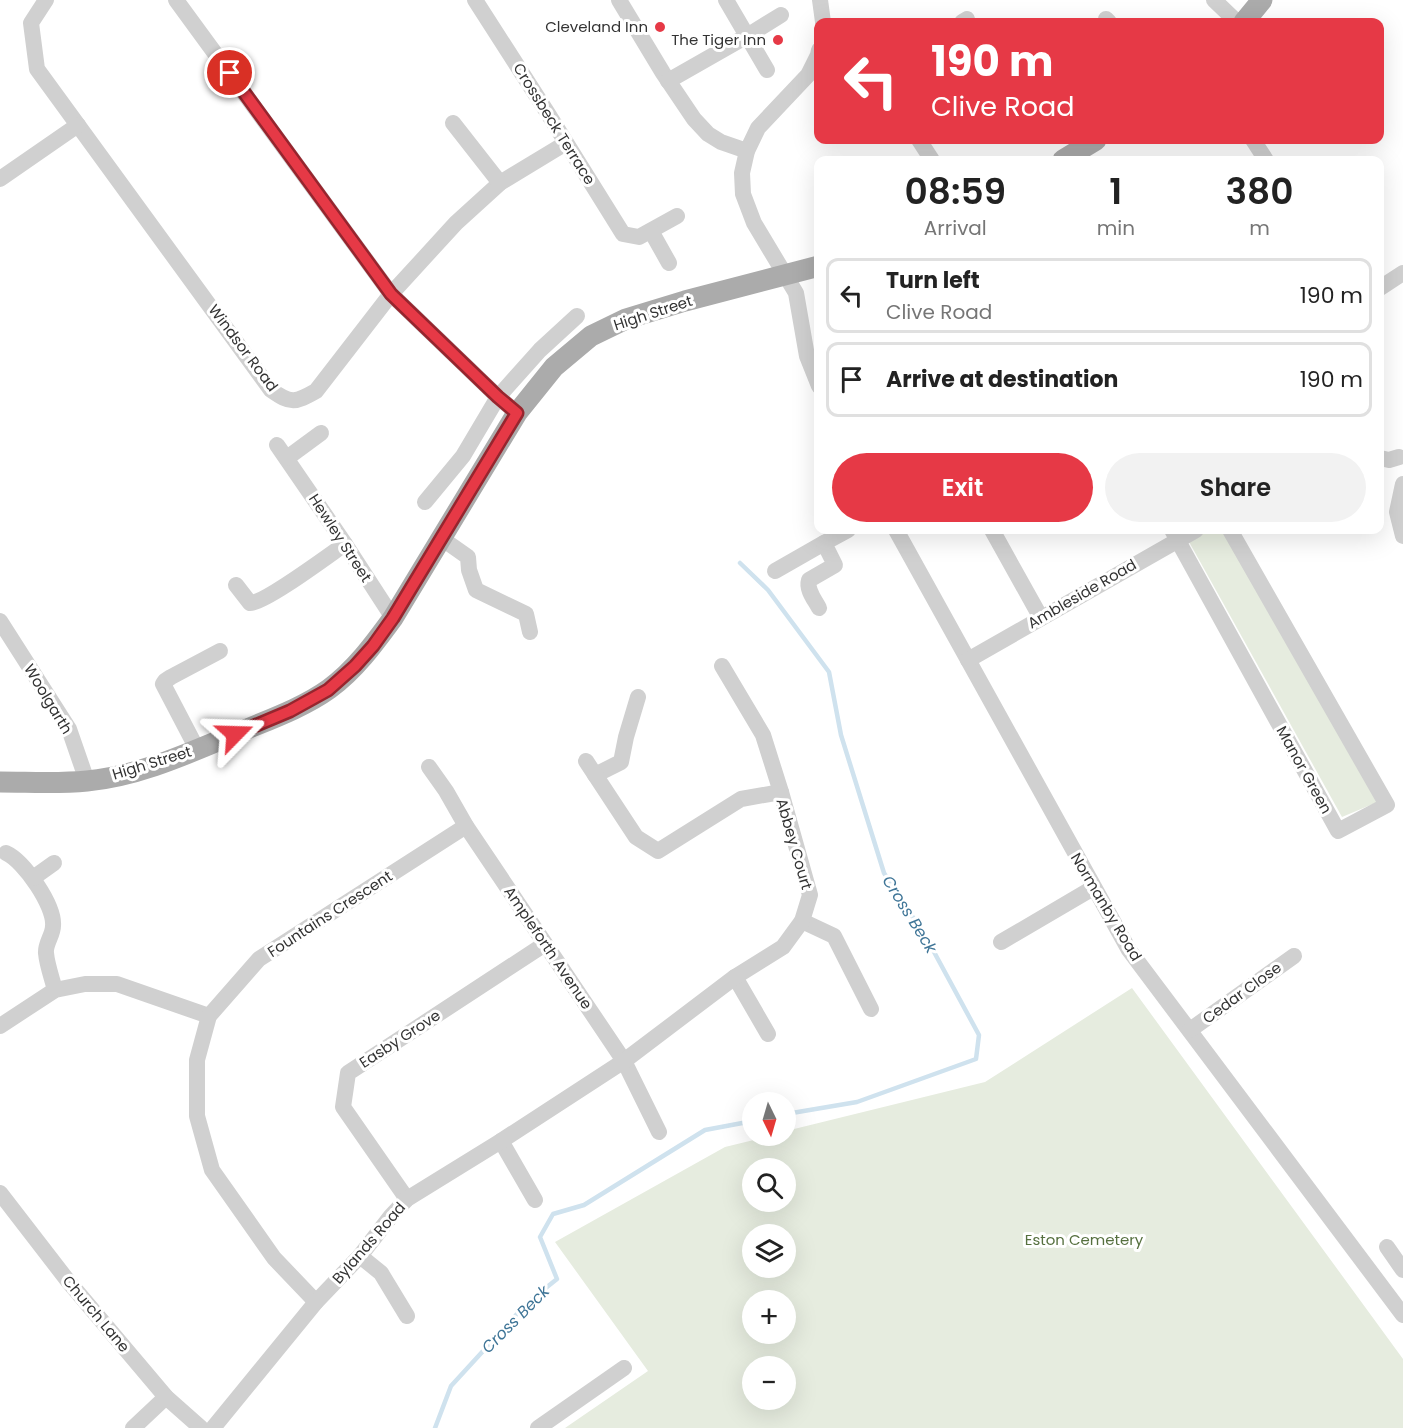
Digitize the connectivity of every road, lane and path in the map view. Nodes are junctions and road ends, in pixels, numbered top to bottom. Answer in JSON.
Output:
{"nodes":[{"id":1,"x":46,"y":0,"type":"edge"},
{"id":2,"x":176,"y":0,"type":"edge"},
{"id":3,"x":475,"y":0,"type":"edge"},
{"id":4,"x":619,"y":0,"type":"edge"},
{"id":5,"x":726,"y":0,"type":"edge"},
{"id":6,"x":820,"y":0,"type":"edge"},
{"id":7,"x":1214,"y":0,"type":"edge"},
{"id":8,"x":1263,"y":0,"type":"edge"},
{"id":9,"x":781,"y":15,"type":"dead end"},
{"id":10,"x":822,"y":18,"type":"edge"},
{"id":11,"x":1233,"y":18,"type":"edge"},
{"id":12,"x":1247,"y":18,"type":"edge"},
{"id":13,"x":747,"y":36,"type":"junction"},
{"id":14,"x":814,"y":63,"type":"edge"},
{"id":15,"x":767,"y":70,"type":"dead end"},
{"id":16,"x":668,"y":81,"type":"junction"},
{"id":17,"x":453,"y":123,"type":"dead end"},
{"id":18,"x":78,"y":125,"type":"junction"},
{"id":19,"x":566,"y":143,"type":"junction"},
{"id":20,"x":1089,"y":144,"type":"edge"},
{"id":21,"x":747,"y":151,"type":"junction"},
{"id":22,"x":1070,"y":156,"type":"edge"},
{"id":23,"x":0,"y":179,"type":"edge"},
{"id":24,"x":500,"y":183,"type":"junction"},
{"id":25,"x":677,"y":216,"type":"dead end"},
{"id":26,"x":645,"y":234,"type":"junction"},
{"id":27,"x":669,"y":263,"type":"dead end"},
{"id":28,"x":814,"y":267,"type":"edge"},
{"id":29,"x":1403,"y":273,"type":"edge"},
{"id":30,"x":786,"y":275,"type":"junction"},
{"id":31,"x":1384,"y":285,"type":"edge"},
{"id":32,"x":391,"y":294,"type":"junction"},
{"id":33,"x":577,"y":316,"type":"dead end"},
{"id":34,"x":814,"y":374,"type":"edge"},
{"id":35,"x":498,"y":397,"type":"junction"},
{"id":36,"x":517,"y":413,"type":"junction"},
{"id":37,"x":321,"y":433,"type":"dead end"},
{"id":38,"x":1384,"y":459,"type":"edge"},
{"id":39,"x":1402,"y":459,"type":"edge"},
{"id":40,"x":1403,"y":484,"type":"edge"},
{"id":41,"x":424,"y":502,"type":"dead end"},
{"id":42,"x":841,"y":534,"type":"edge"},
{"id":43,"x":898,"y":534,"type":"edge"},
{"id":44,"x":994,"y":534,"type":"edge"},
{"id":45,"x":1232,"y":534,"type":"edge"},
{"id":46,"x":1175,"y":535,"type":"edge"},
{"id":47,"x":1403,"y":536,"type":"edge"},
{"id":48,"x":441,"y":538,"type":"junction"},
{"id":49,"x":824,"y":543,"type":"junction"},
{"id":50,"x":345,"y":544,"type":"junction"},
{"id":51,"x":775,"y":571,"type":"dead end"},
{"id":52,"x":236,"y":585,"type":"dead end"},
{"id":53,"x":819,"y":608,"type":"dead end"},
{"id":54,"x":393,"y":618,"type":"junction"},
{"id":55,"x":1041,"y":618,"type":"junction"},
{"id":56,"x":0,"y":621,"type":"edge"},
{"id":57,"x":530,"y":632,"type":"dead end"},
{"id":58,"x":220,"y":651,"type":"dead end"},
{"id":59,"x":968,"y":660,"type":"junction"},
{"id":60,"x":722,"y":666,"type":"dead end"},
{"id":61,"x":638,"y":697,"type":"dead end"},
{"id":62,"x":197,"y":749,"type":"junction"},
{"id":63,"x":429,"y":767,"type":"dead end"},
{"id":64,"x":87,"y":781,"type":"junction"},
{"id":65,"x":0,"y":782,"type":"edge"},
{"id":66,"x":781,"y":792,"type":"junction"},
{"id":67,"x":466,"y":826,"type":"junction"},
{"id":68,"x":6,"y":853,"type":"dead end"},
{"id":69,"x":54,"y":863,"type":"dead end"},
{"id":70,"x":33,"y":878,"type":"junction"},
{"id":71,"x":1093,"y":888,"type":"junction"},
{"id":72,"x":802,"y":921,"type":"junction"},
{"id":73,"x":1001,"y":942,"type":"dead end"},
{"id":74,"x":545,"y":944,"type":"junction"},
{"id":75,"x":1294,"y":956,"type":"dead end"},
{"id":76,"x":735,"y":977,"type":"junction"},
{"id":77,"x":55,"y":990,"type":"junction"},
{"id":78,"x":871,"y":1009,"type":"dead end"},
{"id":79,"x":209,"y":1016,"type":"junction"},
{"id":80,"x":0,"y":1026,"type":"edge"},
{"id":81,"x":1190,"y":1030,"type":"junction"},
{"id":82,"x":768,"y":1034,"type":"dead end"},
{"id":83,"x":624,"y":1061,"type":"junction"},
{"id":84,"x":659,"y":1132,"type":"dead end"},
{"id":85,"x":501,"y":1141,"type":"junction"},
{"id":86,"x":0,"y":1193,"type":"edge"},
{"id":87,"x":407,"y":1199,"type":"junction"},
{"id":88,"x":535,"y":1200,"type":"dead end"},
{"id":89,"x":1387,"y":1247,"type":"dead end"},
{"id":90,"x":360,"y":1256,"type":"junction"},
{"id":91,"x":1403,"y":1270,"type":"edge"},
{"id":92,"x":316,"y":1302,"type":"junction"},
{"id":93,"x":1403,"y":1315,"type":"edge"},
{"id":94,"x":407,"y":1316,"type":"dead end"},
{"id":95,"x":624,"y":1368,"type":"dead end"},
{"id":96,"x":166,"y":1397,"type":"junction"},
{"id":97,"x":133,"y":1428,"type":"edge"},
{"id":98,"x":201,"y":1428,"type":"edge"},
{"id":99,"x":213,"y":1428,"type":"edge"},
{"id":100,"x":538,"y":1428,"type":"edge"}],
"edges":[{"from":1,"to":18,"type":"street","name":"Windsor Road"},
{"from":2,"to":32,"type":"street"},
{"from":3,"to":19,"type":"street","name":"Crossbeck Terrace"},
{"from":4,"to":16,"type":"street"},
{"from":5,"to":13,"type":"street"},
{"from":6,"to":10,"type":"street"},
{"from":7,"to":11,"type":"street"},
{"from":8,"to":12,"type":"main road"},
{"from":9,"to":13,"type":"street"},
{"from":13,"to":15,"type":"street"},
{"from":13,"to":16,"type":"street"},
{"from":14,"to":21,"type":"street"},
{"from":16,"to":21,"type":"street"},
{"from":17,"to":24,"type":"street"},
{"from":18,"to":23,"type":"street"},
{"from":18,"to":32,"type":"street","name":"Windsor Road"},
{"from":19,"to":24,"type":"street","name":"Windsor Road"},
{"from":19,"to":26,"type":"street","name":"Crossbeck Terrace"},
{"from":20,"to":22,"type":"main road"},
{"from":21,"to":30,"type":"street"},
{"from":24,"to":32,"type":"street","name":"Windsor Road"},
{"from":25,"to":26,"type":"street"},
{"from":26,"to":27,"type":"street"},
{"from":28,"to":30,"type":"main road","name":"High Street"},
{"from":29,"to":31,"type":"street"},
{"from":30,"to":34,"type":"street"},
{"from":30,"to":36,"type":"main road","name":"High Street"},
{"from":32,"to":35,"type":"street"},
{"from":33,"to":35,"type":"street"},
{"from":35,"to":36,"type":"street"},
{"from":35,"to":41,"type":"street"},
{"from":36,"to":48,"type":"main road","name":"High Street"},
{"from":37,"to":50,"type":"street","name":"Hewley Street"},
{"from":38,"to":39,"type":"street"},
{"from":40,"to":47,"type":"street"},
{"from":42,"to":49,"type":"street"},
{"from":43,"to":59,"type":"street","name":"Normanby Road"},
{"from":44,"to":55,"type":"street"},
{"from":45,"to":46,"type":"street","name":"Manor Green"},
{"from":46,"to":55,"type":"street","name":"Ambleside Road"},
{"from":48,"to":54,"type":"main road","name":"High Street"},
{"from":48,"to":57,"type":"street"},
{"from":49,"to":51,"type":"street"},
{"from":49,"to":53,"type":"street"},
{"from":50,"to":52,"type":"street"},
{"from":50,"to":54,"type":"street","name":"Hewley Street"},
{"from":54,"to":62,"type":"main road","name":"High Street"},
{"from":55,"to":59,"type":"street","name":"Ambleside Road"},
{"from":56,"to":64,"type":"street","name":"Woolgarth"},
{"from":58,"to":62,"type":"street"},
{"from":59,"to":71,"type":"street","name":"Normanby Road"},
{"from":60,"to":66,"type":"street"},
{"from":61,"to":66,"type":"street","name":"Abbey Court"},
{"from":62,"to":64,"type":"main road","name":"High Street"},
{"from":63,"to":67,"type":"street","name":"Ampleforth Avenue"},
{"from":64,"to":65,"type":"main road","name":"High Street"},
{"from":66,"to":72,"type":"street","name":"Abbey Court"},
{"from":67,"to":74,"type":"street","name":"Ampleforth Avenue"},
{"from":67,"to":79,"type":"street","name":"Fountains Crescent"},
{"from":68,"to":70,"type":"street"},
{"from":69,"to":70,"type":"street"},
{"from":70,"to":77,"type":"street"},
{"from":71,"to":73,"type":"street"},
{"from":71,"to":81,"type":"street","name":"Normanby Road"},
{"from":72,"to":76,"type":"street","name":"Abbey Court"},
{"from":72,"to":78,"type":"street"},
{"from":74,"to":83,"type":"street","name":"Ampleforth Avenue"},
{"from":74,"to":87,"type":"street","name":"Easby Grove"},
{"from":75,"to":81,"type":"street","name":"Cedar Close"},
{"from":76,"to":82,"type":"street"},
{"from":76,"to":83,"type":"street","name":"Abbey Court"},
{"from":77,"to":79,"type":"street"},
{"from":77,"to":80,"type":"street"},
{"from":79,"to":92,"type":"street","name":"Fountains Crescent"},
{"from":81,"to":93,"type":"street","name":"Normanby Road"},
{"from":83,"to":84,"type":"street","name":"Ampleforth Avenue"},
{"from":83,"to":85,"type":"street","name":"Bylands Road"},
{"from":85,"to":87,"type":"street","name":"Bylands Road"},
{"from":85,"to":88,"type":"street"},
{"from":86,"to":96,"type":"street","name":"Church Lane"},
{"from":87,"to":90,"type":"street","name":"Bylands Road"},
{"from":89,"to":91,"type":"street"},
{"from":90,"to":92,"type":"street","name":"Bylands Road"},
{"from":90,"to":94,"type":"street"},
{"from":92,"to":99,"type":"street","name":"Bylands Road"},
{"from":95,"to":100,"type":"street"},
{"from":96,"to":97,"type":"street"},
{"from":96,"to":98,"type":"street","name":"Church Lane"}]}
